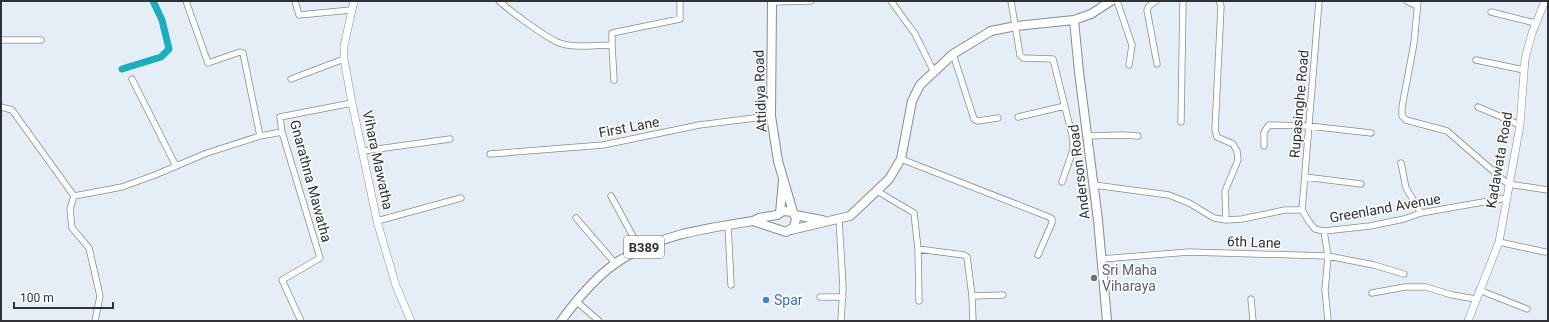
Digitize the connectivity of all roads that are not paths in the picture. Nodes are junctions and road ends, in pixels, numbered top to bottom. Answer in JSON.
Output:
{"nodes":[{"id":1,"x":186,"y":1,"type":"edge"},
{"id":2,"x":295,"y":1,"type":"edge"},
{"id":3,"x":354,"y":1,"type":"edge"},
{"id":4,"x":499,"y":1,"type":"edge"},
{"id":5,"x":680,"y":1,"type":"edge"},
{"id":6,"x":811,"y":1,"type":"edge"},
{"id":7,"x":891,"y":1,"type":"edge"},
{"id":8,"x":1011,"y":1,"type":"edge"},
{"id":9,"x":1111,"y":1,"type":"edge"},
{"id":10,"x":1117,"y":1,"type":"edge"},
{"id":11,"x":1156,"y":1,"type":"edge"},
{"id":12,"x":1183,"y":1,"type":"edge"},
{"id":13,"x":1219,"y":1,"type":"edge"},
{"id":14,"x":1319,"y":1,"type":"edge"},
{"id":15,"x":1407,"y":1,"type":"edge"},
{"id":16,"x":1544,"y":1,"type":"edge"},
{"id":17,"x":772,"y":2,"type":"edge"},
{"id":18,"x":1417,"y":3,"type":"edge"},
{"id":19,"x":351,"y":10,"type":"junction"},
{"id":20,"x":1491,"y":12,"type":"dead end"},
{"id":21,"x":1074,"y":20,"type":"junction"},
{"id":22,"x":1535,"y":23,"type":"junction"},
{"id":23,"x":1016,"y":26,"type":"junction"},
{"id":24,"x":1,"y":40,"type":"edge"},
{"id":25,"x":41,"y":40,"type":"dead end"},
{"id":26,"x":612,"y":45,"type":"junction"},
{"id":27,"x":953,"y":54,"type":"junction"},
{"id":28,"x":344,"y":59,"type":"junction"},
{"id":29,"x":1476,"y":60,"type":"dead end"},
{"id":30,"x":1157,"y":64,"type":"dead end"},
{"id":31,"x":1129,"y":65,"type":"dead end"},
{"id":32,"x":934,"y":70,"type":"junction"},
{"id":33,"x":1524,"y":70,"type":"junction"},
{"id":34,"x":132,"y":79,"type":"dead end"},
{"id":35,"x":291,"y":79,"type":"dead end"},
{"id":36,"x":614,"y":80,"type":"dead end"},
{"id":37,"x":352,"y":103,"type":"junction"},
{"id":38,"x":1064,"y":106,"type":"junction"},
{"id":39,"x":1,"y":107,"type":"edge"},
{"id":40,"x":1478,"y":107,"type":"dead end"},
{"id":41,"x":771,"y":116,"type":"junction"},
{"id":42,"x":1018,"y":117,"type":"dead end"},
{"id":43,"x":998,"y":118,"type":"dead end"},
{"id":44,"x":1181,"y":122,"type":"dead end"},
{"id":45,"x":1520,"y":125,"type":"junction"},
{"id":46,"x":1309,"y":126,"type":"junction"},
{"id":47,"x":282,"y":132,"type":"junction"},
{"id":48,"x":1371,"y":133,"type":"dead end"},
{"id":49,"x":260,"y":136,"type":"junction"},
{"id":50,"x":1088,"y":136,"type":"junction"},
{"id":51,"x":1138,"y":136,"type":"dead end"},
{"id":52,"x":450,"y":139,"type":"dead end"},
{"id":53,"x":1264,"y":146,"type":"dead end"},
{"id":54,"x":363,"y":151,"type":"junction"},
{"id":55,"x":490,"y":154,"type":"dead end"},
{"id":56,"x":901,"y":159,"type":"junction"},
{"id":57,"x":1401,"y":163,"type":"dead end"},
{"id":58,"x":176,"y":166,"type":"junction"},
{"id":59,"x":1305,"y":177,"type":"junction"},
{"id":60,"x":783,"y":179,"type":"junction"},
{"id":61,"x":1062,"y":182,"type":"dead end"},
{"id":62,"x":1094,"y":184,"type":"junction"},
{"id":63,"x":1361,"y":184,"type":"dead end"},
{"id":64,"x":1508,"y":184,"type":"junction"},
{"id":65,"x":1548,"y":190,"type":"edge"},
{"id":66,"x":877,"y":192,"type":"junction"},
{"id":67,"x":74,"y":196,"type":"junction"},
{"id":68,"x":611,"y":196,"type":"dead end"},
{"id":69,"x":461,"y":198,"type":"dead end"},
{"id":70,"x":1506,"y":198,"type":"junction"},
{"id":71,"x":1302,"y":210,"type":"junction"},
{"id":72,"x":1421,"y":213,"type":"junction"},
{"id":73,"x":778,"y":214,"type":"junction"},
{"id":74,"x":794,"y":214,"type":"junction"},
{"id":75,"x":576,"y":218,"type":"dead end"},
{"id":76,"x":840,"y":218,"type":"junction"},
{"id":77,"x":377,"y":220,"type":"junction"},
{"id":78,"x":1226,"y":220,"type":"junction"},
{"id":79,"x":753,"y":221,"type":"junction"},
{"id":80,"x":827,"y":221,"type":"junction"},
{"id":81,"x":728,"y":225,"type":"junction"},
{"id":82,"x":781,"y":230,"type":"junction"},
{"id":83,"x":791,"y":230,"type":"junction"},
{"id":84,"x":1324,"y":231,"type":"junction"},
{"id":85,"x":1499,"y":242,"type":"junction"},
{"id":86,"x":640,"y":249,"type":"junction"},
{"id":87,"x":918,"y":249,"type":"junction"},
{"id":88,"x":1545,"y":252,"type":"dead end"},
{"id":89,"x":1038,"y":255,"type":"dead end"},
{"id":90,"x":1328,"y":256,"type":"junction"},
{"id":91,"x":1101,"y":259,"type":"junction"},
{"id":92,"x":615,"y":263,"type":"junction"},
{"id":93,"x":1404,"y":274,"type":"dead end"},
{"id":94,"x":731,"y":285,"type":"dead end"},
{"id":95,"x":1479,"y":290,"type":"junction"},
{"id":96,"x":1372,"y":294,"type":"dead end"},
{"id":97,"x":1004,"y":295,"type":"dead end"},
{"id":98,"x":972,"y":296,"type":"junction"},
{"id":99,"x":820,"y":297,"type":"dead end"},
{"id":100,"x":843,"y":297,"type":"junction"},
{"id":101,"x":1251,"y":299,"type":"dead end"},
{"id":102,"x":1476,"y":299,"type":"junction"},
{"id":103,"x":576,"y":301,"type":"junction"},
{"id":104,"x":919,"y":302,"type":"dead end"},
{"id":105,"x":1527,"y":309,"type":"dead end"},
{"id":106,"x":95,"y":321,"type":"edge"},
{"id":107,"x":301,"y":321,"type":"edge"},
{"id":108,"x":411,"y":321,"type":"edge"},
{"id":109,"x":562,"y":321,"type":"edge"},
{"id":110,"x":599,"y":321,"type":"edge"},
{"id":111,"x":841,"y":321,"type":"edge"},
{"id":112,"x":973,"y":321,"type":"edge"},
{"id":113,"x":1107,"y":321,"type":"edge"},
{"id":114,"x":1253,"y":321,"type":"edge"},
{"id":115,"x":1328,"y":321,"type":"edge"},
{"id":116,"x":1468,"y":321,"type":"edge"}],
"edges":[{"from":1,"to":49,"type":"street"},
{"from":2,"to":19,"type":"street"},
{"from":3,"to":19,"type":"street","name":"Vihara Mawatha"},
{"from":4,"to":26,"type":"street"},
{"from":5,"to":26,"type":"street"},
{"from":6,"to":17,"type":"street"},
{"from":7,"to":32,"type":"street"},
{"from":8,"to":23,"type":"street"},
{"from":9,"to":21,"type":"main road"},
{"from":10,"to":31,"type":"street"},
{"from":11,"to":30,"type":"street"},
{"from":12,"to":44,"type":"street"},
{"from":13,"to":78,"type":"street"},
{"from":14,"to":46,"type":"street","name":"Rupasinghe Road"},
{"from":15,"to":18,"type":"street"},
{"from":16,"to":22,"type":"street","name":"Kadawata Road"},
{"from":17,"to":41,"type":"main road","name":"Attidiya Road"},
{"from":18,"to":64,"type":"street"},
{"from":19,"to":28,"type":"street","name":"Vihara Mawatha"},
{"from":20,"to":22,"type":"street"},
{"from":21,"to":23,"type":"main road"},
{"from":21,"to":50,"type":"main road","name":"Anderson Road"},
{"from":22,"to":33,"type":"street","name":"Kadawata Road"},
{"from":23,"to":27,"type":"main road"},
{"from":23,"to":38,"type":"street"},
{"from":24,"to":25,"type":"street"},
{"from":26,"to":36,"type":"street"},
{"from":27,"to":32,"type":"main road"},
{"from":27,"to":43,"type":"street"},
{"from":28,"to":35,"type":"street"},
{"from":28,"to":37,"type":"street","name":"Vihara Mawatha"},
{"from":29,"to":33,"type":"street"},
{"from":32,"to":56,"type":"main road"},
{"from":33,"to":45,"type":"street","name":"Kadawata Road"},
{"from":34,"to":58,"type":"street"},
{"from":37,"to":47,"type":"street","name":"Gnarathna Mawatha"},
{"from":37,"to":54,"type":"street","name":"Vihara Mawatha"},
{"from":38,"to":42,"type":"street"},
{"from":38,"to":61,"type":"street"},
{"from":39,"to":67,"type":"street"},
{"from":40,"to":45,"type":"street"},
{"from":41,"to":55,"type":"street","name":"First Lane"},
{"from":41,"to":60,"type":"main road","name":"Attidiya Road"},
{"from":45,"to":64,"type":"street","name":"Kadawata Road"},
{"from":46,"to":48,"type":"street"},
{"from":46,"to":53,"type":"street"},
{"from":46,"to":59,"type":"street","name":"Rupasinghe Road"},
{"from":47,"to":49,"type":"street"},
{"from":47,"to":107,"type":"street","name":"Gnarathna Mawatha"},
{"from":49,"to":58,"type":"street"},
{"from":50,"to":51,"type":"street"},
{"from":50,"to":62,"type":"main road","name":"Anderson Road"},
{"from":52,"to":54,"type":"street"},
{"from":54,"to":77,"type":"street","name":"Vihara Mawatha"},
{"from":56,"to":66,"type":"main road"},
{"from":56,"to":89,"type":"street"},
{"from":57,"to":72,"type":"street"},
{"from":58,"to":67,"type":"street"},
{"from":59,"to":63,"type":"street"},
{"from":59,"to":71,"type":"street","name":"Rupasinghe Road"},
{"from":60,"to":73,"type":"main road"},
{"from":60,"to":74,"type":"main road","name":"Attidiya Road"},
{"from":62,"to":78,"type":"street"},
{"from":62,"to":91,"type":"main road","name":"Anderson Road"},
{"from":64,"to":65,"type":"street"},
{"from":64,"to":70,"type":"street","name":"Kadawata Road"},
{"from":66,"to":76,"type":"main road"},
{"from":66,"to":87,"type":"street"},
{"from":67,"to":106,"type":"street"},
{"from":68,"to":86,"type":"street"},
{"from":69,"to":77,"type":"street"},
{"from":70,"to":72,"type":"street","name":"Greenland Avenue"},
{"from":70,"to":85,"type":"street","name":"Kadawata Road"},
{"from":71,"to":78,"type":"street"},
{"from":71,"to":84,"type":"street","name":"Greenland Avenue"},
{"from":72,"to":84,"type":"street","name":"Greenland Avenue"},
{"from":73,"to":74,"type":"main road"},
{"from":73,"to":79,"type":"main road","number":"B389"},
{"from":73,"to":82,"type":"main road"},
{"from":74,"to":80,"type":"main road"},
{"from":74,"to":83,"type":"main road"},
{"from":75,"to":92,"type":"street"},
{"from":76,"to":80,"type":"main road"},
{"from":76,"to":100,"type":"street"},
{"from":77,"to":108,"type":"street","name":"Vihara Mawatha"},
{"from":79,"to":81,"type":"main road","number":"B389"},
{"from":79,"to":82,"type":"main road","number":"B389"},
{"from":80,"to":83,"type":"main road"},
{"from":81,"to":86,"type":"main road","number":"B389"},
{"from":81,"to":94,"type":"street"},
{"from":82,"to":83,"type":"main road"},
{"from":84,"to":90,"type":"street"},
{"from":85,"to":88,"type":"street"},
{"from":85,"to":95,"type":"street","name":"Kadawata Road"},
{"from":86,"to":92,"type":"main road","number":"B389"},
{"from":87,"to":98,"type":"street"},
{"from":87,"to":104,"type":"street"},
{"from":90,"to":91,"type":"street","name":"6th Lane"},
{"from":90,"to":93,"type":"street","name":"6th Lane"},
{"from":90,"to":115,"type":"street"},
{"from":91,"to":113,"type":"main road","name":"Anderson Road"},
{"from":92,"to":103,"type":"main road","number":"B389"},
{"from":95,"to":102,"type":"street","name":"Kadawata Road"},
{"from":95,"to":105,"type":"street"},
{"from":96,"to":102,"type":"street"},
{"from":97,"to":98,"type":"street"},
{"from":98,"to":112,"type":"street"},
{"from":99,"to":100,"type":"street"},
{"from":100,"to":111,"type":"street"},
{"from":101,"to":114,"type":"street"},
{"from":102,"to":116,"type":"street","name":"Kadawata Road"},
{"from":103,"to":109,"type":"main road","number":"B389"},
{"from":103,"to":110,"type":"street"}]}
